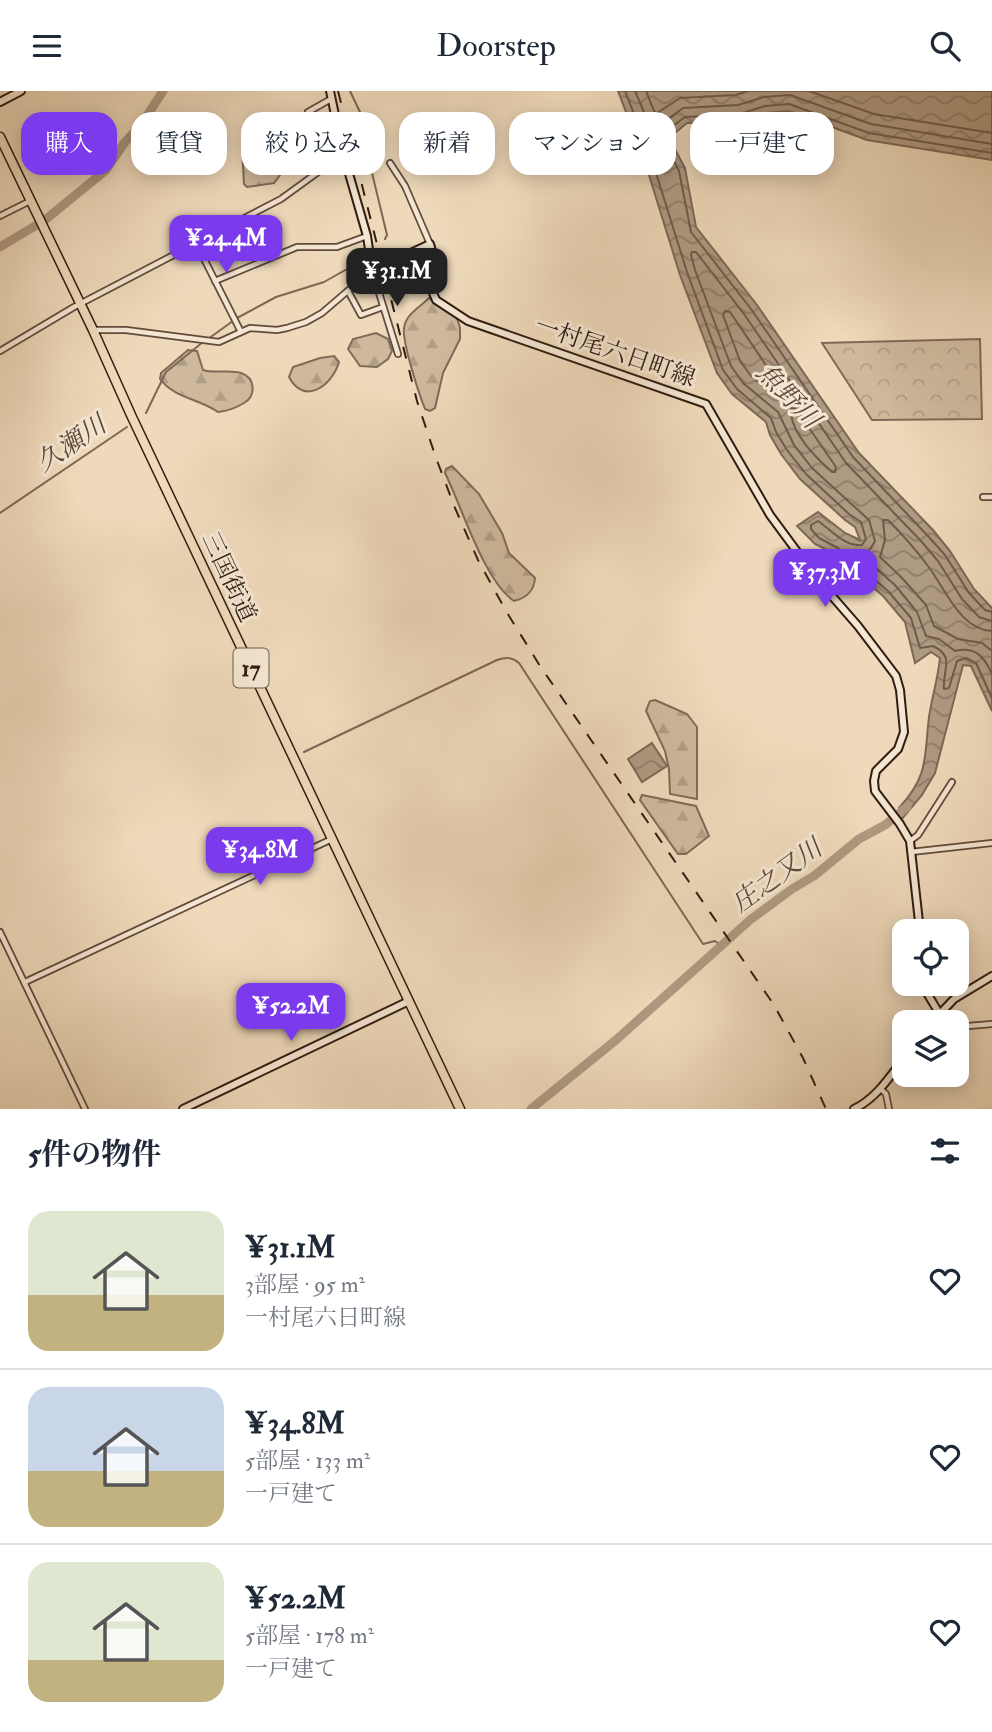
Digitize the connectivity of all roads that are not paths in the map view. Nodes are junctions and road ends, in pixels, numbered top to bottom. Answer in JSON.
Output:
{"nodes":[{"id":1,"x":21,"y":91,"type":"edge"},
{"id":2,"x":330,"y":95,"type":"edge"},
{"id":3,"x":0,"y":102,"type":"edge"},
{"id":4,"x":308,"y":112,"type":"dead end"},
{"id":5,"x":0,"y":137,"type":"edge"},
{"id":6,"x":390,"y":163,"type":"dead end"},
{"id":7,"x":313,"y":175,"type":"edge"},
{"id":8,"x":349,"y":175,"type":"edge"},
{"id":9,"x":30,"y":201,"type":"junction"},
{"id":10,"x":0,"y":216,"type":"edge"},
{"id":11,"x":366,"y":236,"type":"junction"},
{"id":12,"x":430,"y":244,"type":"junction"},
{"id":13,"x":197,"y":245,"type":"junction"},
{"id":14,"x":387,"y":264,"type":"dead end"},
{"id":15,"x":374,"y":269,"type":"junction"},
{"id":16,"x":215,"y":281,"type":"junction"},
{"id":17,"x":348,"y":292,"type":"junction"},
{"id":18,"x":80,"y":304,"type":"junction"},
{"id":19,"x":383,"y":307,"type":"junction"},
{"id":20,"x":93,"y":330,"type":"junction"},
{"id":21,"x":241,"y":333,"type":"junction"},
{"id":22,"x":0,"y":351,"type":"edge"},
{"id":23,"x":398,"y":354,"type":"dead end"},
{"id":24,"x":984,"y":497,"type":"dead end"},
{"id":25,"x":992,"y":497,"type":"edge"},
{"id":26,"x":952,"y":782,"type":"dead end"},
{"id":27,"x":332,"y":839,"type":"junction"},
{"id":28,"x":909,"y":841,"type":"junction"},
{"id":29,"x":992,"y":842,"type":"edge"},
{"id":30,"x":911,"y":852,"type":"junction"},
{"id":31,"x":919,"y":919,"type":"edge"},
{"id":32,"x":0,"y":932,"type":"edge"},
{"id":33,"x":992,"y":976,"type":"edge"},
{"id":34,"x":25,"y":982,"type":"junction"},
{"id":35,"x":409,"y":1001,"type":"junction"},
{"id":36,"x":943,"y":1010,"type":"edge"},
{"id":37,"x":992,"y":1024,"type":"edge"},
{"id":38,"x":969,"y":1026,"type":"edge"},
{"id":39,"x":892,"y":1074,"type":"edge"},
{"id":40,"x":881,"y":1089,"type":"junction"},
{"id":41,"x":85,"y":1109,"type":"edge"},
{"id":42,"x":183,"y":1109,"type":"edge"},
{"id":43,"x":460,"y":1109,"type":"edge"},
{"id":44,"x":854,"y":1109,"type":"edge"},
{"id":45,"x":889,"y":1109,"type":"edge"}],
"edges":[{"from":1,"to":3,"type":"main road"},
{"from":2,"to":4,"type":"street"},
{"from":5,"to":9,"type":"highway","name":"三国街道","number":"17"},
{"from":6,"to":12,"type":"street"},
{"from":7,"to":13,"type":"street"},
{"from":8,"to":11,"type":"main road"},
{"from":9,"to":10,"type":"street"},
{"from":9,"to":18,"type":"highway","name":"三国街道","number":"17"},
{"from":11,"to":15,"type":"main road"},
{"from":11,"to":16,"type":"street"},
{"from":12,"to":14,"type":"main road"},
{"from":12,"to":28,"type":"main road","name":"一村尾六日町線"},
{"from":13,"to":16,"type":"street"},
{"from":13,"to":18,"type":"street"},
{"from":15,"to":17,"type":"street"},
{"from":15,"to":19,"type":"street"},
{"from":16,"to":21,"type":"street"},
{"from":17,"to":19,"type":"street"},
{"from":17,"to":21,"type":"street"},
{"from":18,"to":20,"type":"highway","name":"三国街道","number":"17"},
{"from":18,"to":22,"type":"street"},
{"from":19,"to":23,"type":"street"},
{"from":20,"to":21,"type":"street"},
{"from":20,"to":27,"type":"highway","name":"三国街道","number":"17"},
{"from":24,"to":25,"type":"street"},
{"from":26,"to":28,"type":"street"},
{"from":27,"to":34,"type":"street"},
{"from":27,"to":35,"type":"highway","name":"三国街道","number":"17"},
{"from":28,"to":30,"type":"main road","name":"一村尾六日町線"},
{"from":29,"to":30,"type":"street"},
{"from":30,"to":31,"type":"main road","name":"一村尾六日町線"},
{"from":32,"to":34,"type":"street"},
{"from":33,"to":36,"type":"main road"},
{"from":34,"to":41,"type":"street"},
{"from":35,"to":42,"type":"main road"},
{"from":35,"to":43,"type":"highway","name":"三国街道","number":"17"},
{"from":37,"to":38,"type":"street"},
{"from":39,"to":40,"type":"main road"},
{"from":40,"to":44,"type":"main road"},
{"from":40,"to":45,"type":"street"}]}
